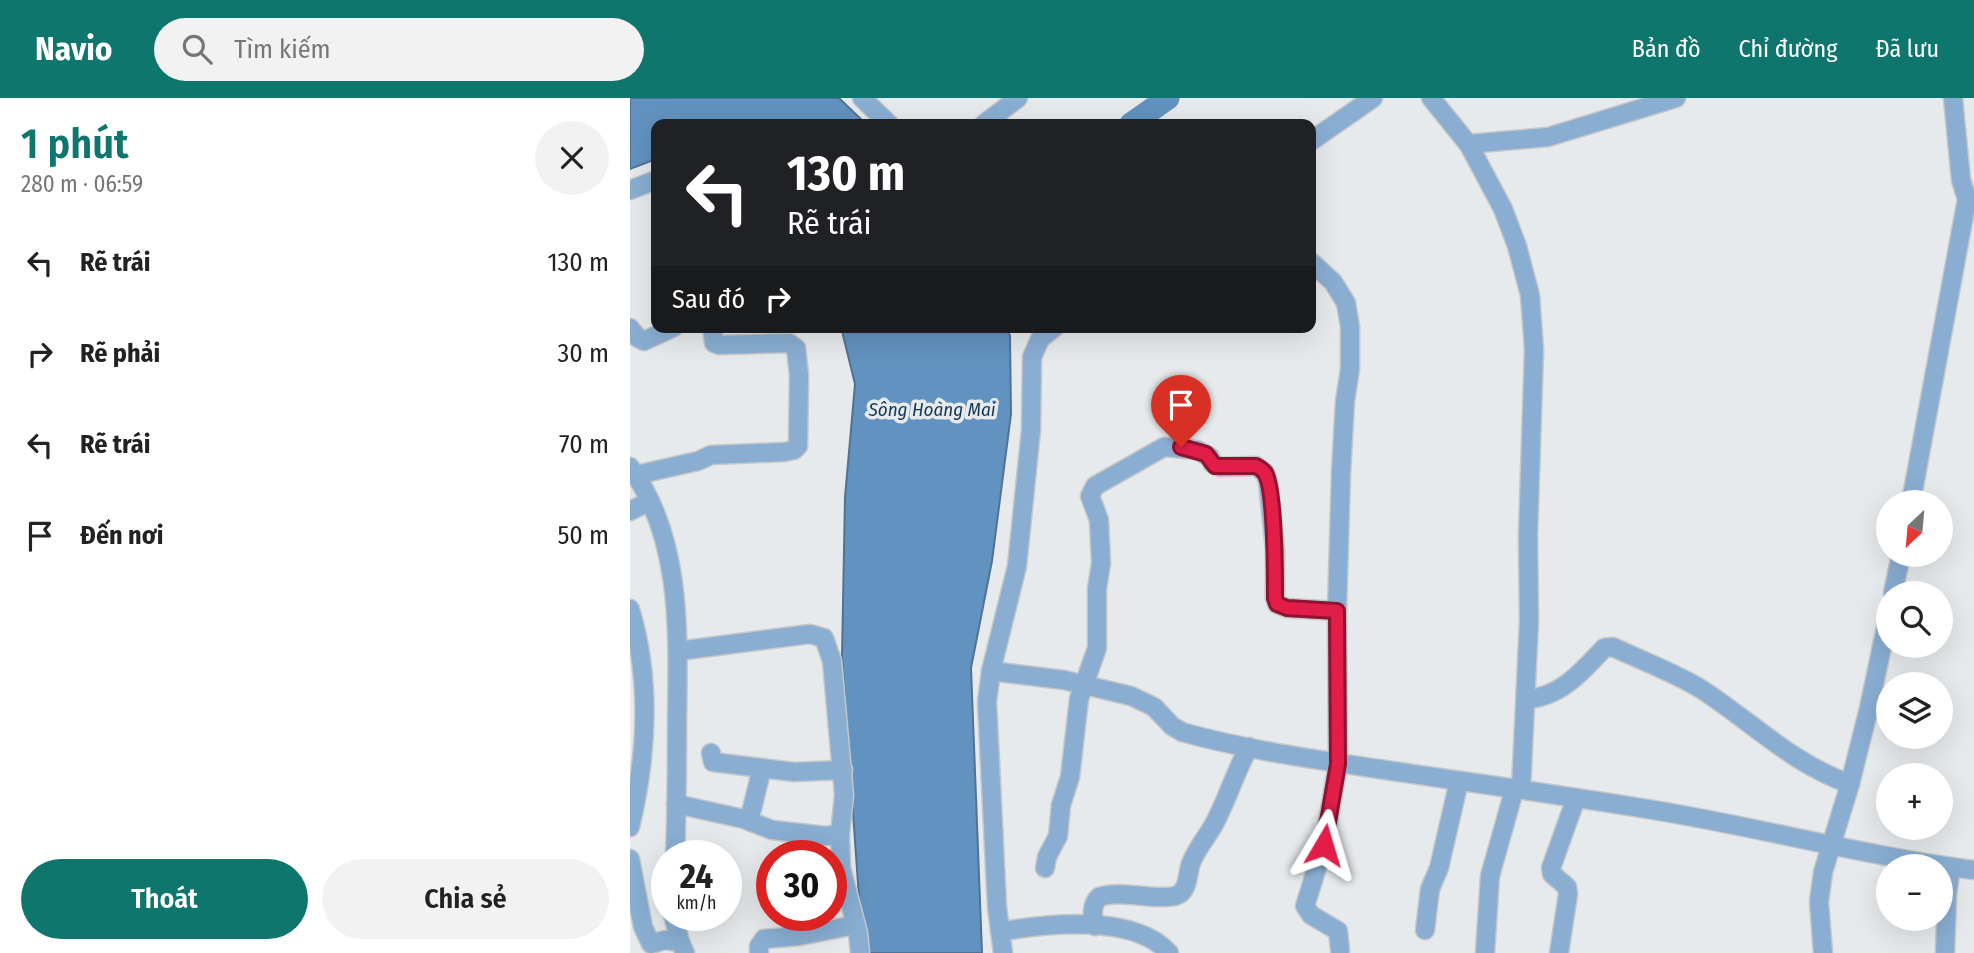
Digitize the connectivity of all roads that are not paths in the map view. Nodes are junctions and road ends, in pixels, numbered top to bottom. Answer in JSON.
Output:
{"nodes":[{"id":1,"x":862,"y":98,"type":"edge"},
{"id":2,"x":1018,"y":98,"type":"edge"},
{"id":3,"x":1373,"y":98,"type":"edge"},
{"id":4,"x":1431,"y":98,"type":"edge"},
{"id":5,"x":1676,"y":98,"type":"edge"},
{"id":6,"x":1953,"y":98,"type":"edge"},
{"id":7,"x":884,"y":119,"type":"edge"},
{"id":8,"x":991,"y":119,"type":"edge"},
{"id":9,"x":1316,"y":138,"type":"edge"},
{"id":10,"x":1468,"y":144,"type":"junction"},
{"id":11,"x":651,"y":182,"type":"edge"},
{"id":12,"x":630,"y":190,"type":"edge"},
{"id":13,"x":1971,"y":199,"type":"edge"},
{"id":14,"x":1316,"y":267,"type":"edge"},
{"id":15,"x":630,"y":328,"type":"edge"},
{"id":16,"x":661,"y":333,"type":"edge"},
{"id":17,"x":713,"y":333,"type":"edge"},
{"id":18,"x":1048,"y":333,"type":"edge"},
{"id":19,"x":633,"y":471,"type":"edge"},
{"id":20,"x":1913,"y":490,"type":"edge"},
{"id":21,"x":650,"y":501,"type":"junction"},
{"id":22,"x":630,"y":511,"type":"edge"},
{"id":23,"x":630,"y":609,"type":"edge"},
{"id":24,"x":1337,"y":611,"type":"junction"},
{"id":25,"x":635,"y":646,"type":"edge"},
{"id":26,"x":678,"y":651,"type":"junction"},
{"id":27,"x":1879,"y":658,"type":"edge"},
{"id":28,"x":991,"y":671,"type":"junction"},
{"id":29,"x":1085,"y":686,"type":"junction"},
{"id":30,"x":1526,"y":699,"type":"junction"},
{"id":31,"x":1249,"y":747,"type":"junction"},
{"id":32,"x":711,"y":753,"type":"dead end"},
{"id":33,"x":1338,"y":764,"type":"junction"},
{"id":34,"x":762,"y":768,"type":"junction"},
{"id":35,"x":636,"y":770,"type":"edge"},
{"id":36,"x":843,"y":770,"type":"junction"},
{"id":37,"x":1459,"y":781,"type":"junction"},
{"id":38,"x":1850,"y":785,"type":"junction"},
{"id":39,"x":1518,"y":788,"type":"junction"},
{"id":40,"x":1576,"y":798,"type":"junction"},
{"id":41,"x":676,"y":804,"type":"junction"},
{"id":42,"x":750,"y":821,"type":"junction"},
{"id":43,"x":630,"y":827,"type":"edge"},
{"id":44,"x":840,"y":834,"type":"junction"},
{"id":45,"x":675,"y":840,"type":"edge"},
{"id":46,"x":1832,"y":845,"type":"junction"},
{"id":47,"x":1881,"y":854,"type":"edge"},
{"id":48,"x":630,"y":859,"type":"edge"},
{"id":49,"x":1953,"y":867,"type":"edge"},
{"id":50,"x":1045,"y":868,"type":"dead end"},
{"id":51,"x":1974,"y":870,"type":"edge"},
{"id":52,"x":856,"y":925,"type":"junction"},
{"id":53,"x":1095,"y":926,"type":"junction"},
{"id":54,"x":1425,"y":929,"type":"dead end"},
{"id":55,"x":1946,"y":931,"type":"edge"},
{"id":56,"x":1000,"y":932,"type":"junction"},
{"id":57,"x":682,"y":947,"type":"edge"},
{"id":58,"x":648,"y":949,"type":"edge"},
{"id":59,"x":1340,"y":950,"type":"dead end"},
{"id":60,"x":760,"y":953,"type":"edge"},
{"id":61,"x":860,"y":953,"type":"edge"},
{"id":62,"x":1003,"y":953,"type":"edge"},
{"id":63,"x":1169,"y":953,"type":"edge"},
{"id":64,"x":1485,"y":953,"type":"edge"},
{"id":65,"x":1559,"y":953,"type":"edge"},
{"id":66,"x":1823,"y":953,"type":"edge"},
{"id":67,"x":1945,"y":953,"type":"edge"}],
"edges":[{"from":1,"to":7,"type":"street"},
{"from":2,"to":8,"type":"street"},
{"from":3,"to":9,"type":"street"},
{"from":4,"to":10,"type":"street"},
{"from":5,"to":10,"type":"street"},
{"from":6,"to":13,"type":"street"},
{"from":10,"to":30,"type":"street"},
{"from":11,"to":12,"type":"street"},
{"from":13,"to":20,"type":"street"},
{"from":14,"to":24,"type":"street"},
{"from":15,"to":16,"type":"street"},
{"from":17,"to":19,"type":"street"},
{"from":18,"to":28,"type":"street"},
{"from":19,"to":21,"type":"street"},
{"from":21,"to":22,"type":"street"},
{"from":21,"to":26,"type":"street"},
{"from":23,"to":25,"type":"street"},
{"from":24,"to":29,"type":"street"},
{"from":24,"to":33,"type":"street"},
{"from":25,"to":35,"type":"street"},
{"from":26,"to":36,"type":"street"},
{"from":26,"to":41,"type":"street"},
{"from":27,"to":38,"type":"street"},
{"from":28,"to":29,"type":"street"},
{"from":28,"to":56,"type":"street"},
{"from":29,"to":31,"type":"street"},
{"from":29,"to":50,"type":"street"},
{"from":30,"to":38,"type":"street"},
{"from":30,"to":39,"type":"street"},
{"from":31,"to":33,"type":"street"},
{"from":31,"to":53,"type":"street"},
{"from":32,"to":34,"type":"street"},
{"from":33,"to":37,"type":"street"},
{"from":33,"to":59,"type":"street"},
{"from":34,"to":36,"type":"street"},
{"from":34,"to":42,"type":"street"},
{"from":35,"to":43,"type":"street"},
{"from":36,"to":44,"type":"street"},
{"from":37,"to":39,"type":"street"},
{"from":37,"to":54,"type":"street"},
{"from":38,"to":46,"type":"street"},
{"from":39,"to":40,"type":"street"},
{"from":39,"to":64,"type":"street"},
{"from":40,"to":46,"type":"street"},
{"from":40,"to":65,"type":"street"},
{"from":41,"to":42,"type":"street"},
{"from":41,"to":45,"type":"street"},
{"from":42,"to":44,"type":"street"},
{"from":44,"to":52,"type":"street"},
{"from":46,"to":47,"type":"street"},
{"from":46,"to":66,"type":"street"},
{"from":48,"to":58,"type":"street"},
{"from":49,"to":51,"type":"street"},
{"from":52,"to":60,"type":"street"},
{"from":52,"to":61,"type":"street"},
{"from":53,"to":56,"type":"street"},
{"from":53,"to":63,"type":"street"},
{"from":55,"to":67,"type":"street"},
{"from":56,"to":62,"type":"street"},
{"from":57,"to":58,"type":"street"}]}
